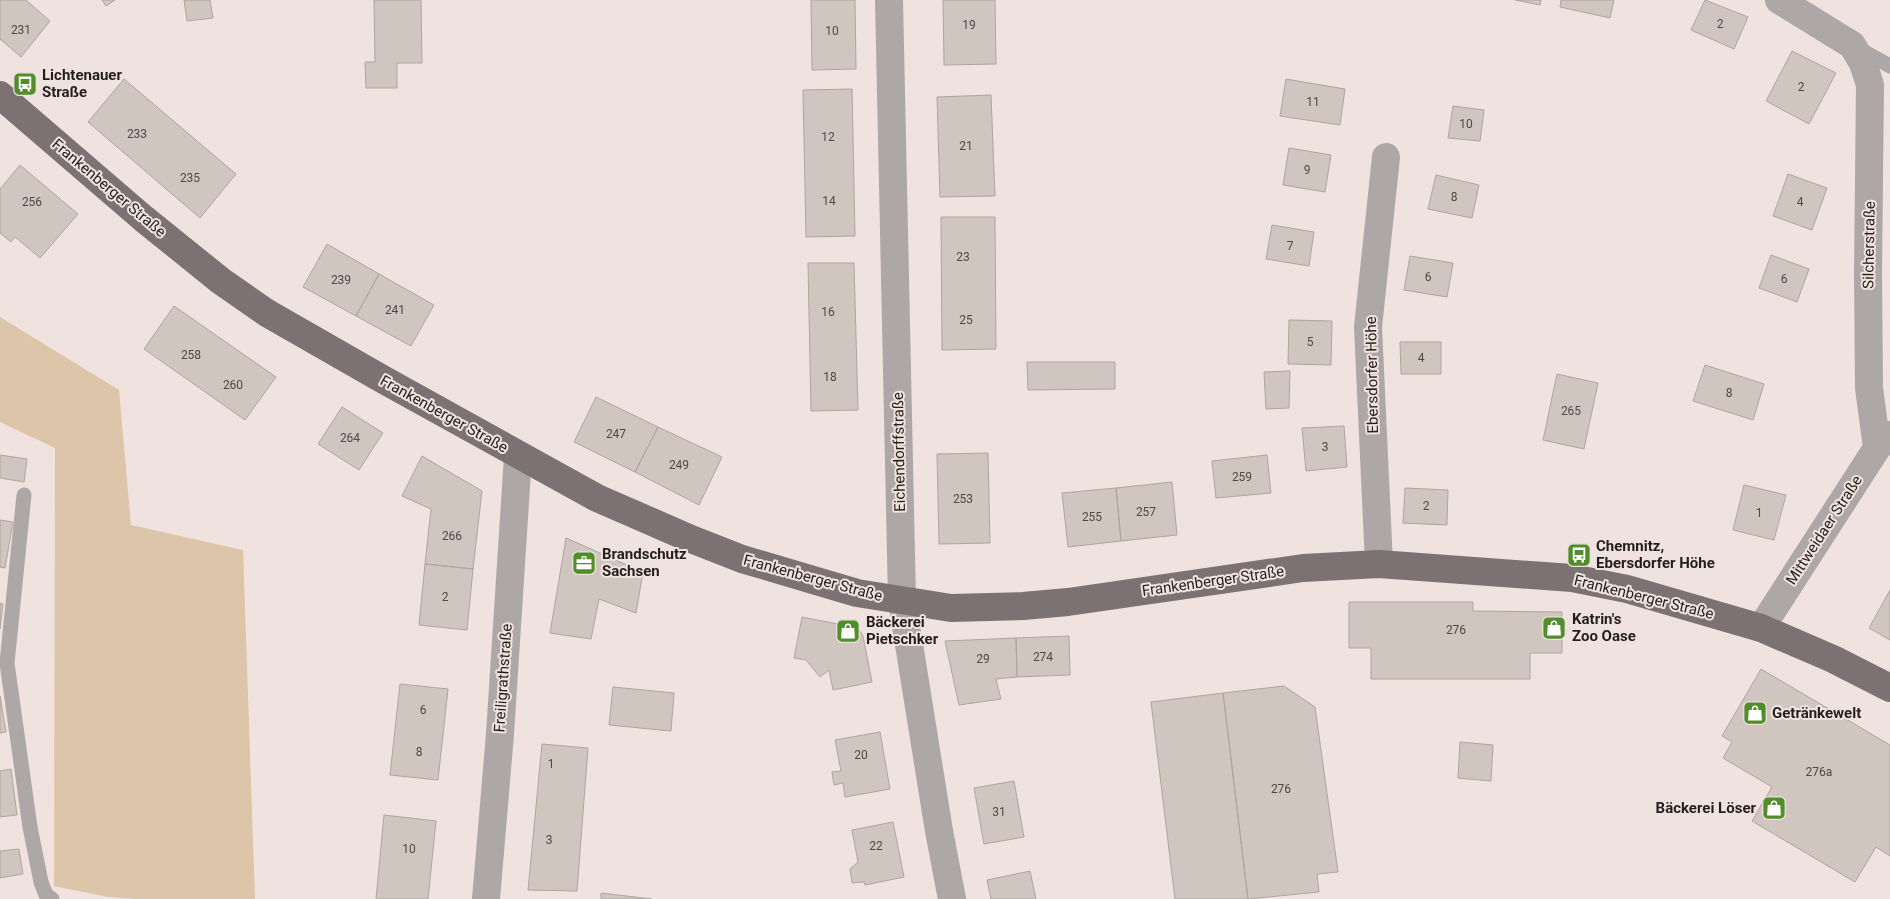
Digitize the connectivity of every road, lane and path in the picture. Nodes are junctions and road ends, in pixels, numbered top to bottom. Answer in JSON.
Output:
{"nodes":[{"id":1,"x":889,"y":0,"type":"edge"},
{"id":2,"x":1779,"y":0,"type":"edge"},
{"id":3,"x":1852,"y":45,"type":"junction"},
{"id":4,"x":1890,"y":66,"type":"edge"},
{"id":5,"x":0,"y":95,"type":"edge"},
{"id":6,"x":1386,"y":157,"type":"dead end"},
{"id":7,"x":1884,"y":440,"type":"edge"},
{"id":8,"x":518,"y":456,"type":"junction"},
{"id":9,"x":24,"y":495,"type":"dead end"},
{"id":10,"x":1379,"y":564,"type":"junction"},
{"id":11,"x":902,"y":601,"type":"junction"},
{"id":12,"x":1761,"y":628,"type":"junction"},
{"id":13,"x":1890,"y":688,"type":"edge"},
{"id":14,"x":52,"y":899,"type":"edge"},
{"id":15,"x":486,"y":899,"type":"edge"},
{"id":16,"x":952,"y":899,"type":"edge"}],
"edges":[{"from":1,"to":11,"type":"street","name":"Eichendorffstraße"},
{"from":2,"to":3,"type":"street"},
{"from":3,"to":4,"type":"lane"},
{"from":3,"to":7,"type":"street","name":"Silcherstraße"},
{"from":5,"to":8,"type":"main road","name":"Frankenberger Straße"},
{"from":6,"to":10,"type":"street","name":"Ebersdorfer Höhe"},
{"from":7,"to":12,"type":"street","name":"Mittweidaer Straße"},
{"from":8,"to":11,"type":"main road","name":"Frankenberger Straße"},
{"from":8,"to":15,"type":"street","name":"Freiligrathstraße"},
{"from":9,"to":14,"type":"lane"},
{"from":10,"to":11,"type":"main road","name":"Frankenberger Straße"},
{"from":10,"to":12,"type":"main road","name":"Frankenberger Straße"},
{"from":11,"to":16,"type":"street","name":"Eichendorffstraße"},
{"from":12,"to":13,"type":"main road","name":"Frankenberger Straße"}]}
